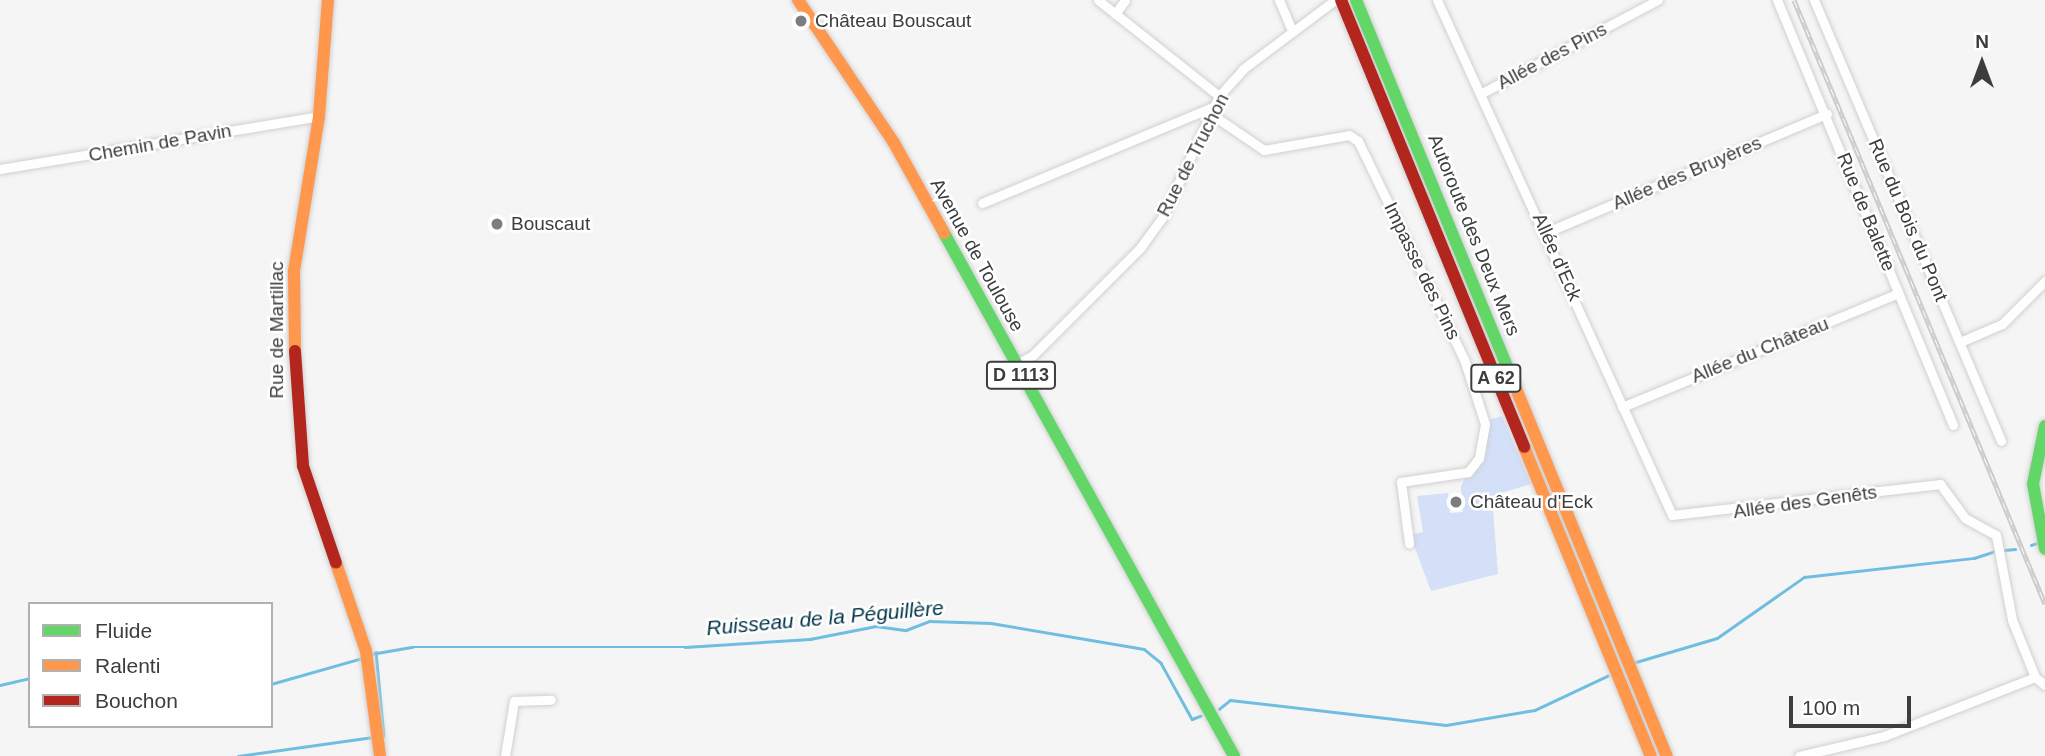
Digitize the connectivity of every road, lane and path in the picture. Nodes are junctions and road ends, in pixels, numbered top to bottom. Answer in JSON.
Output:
{"nodes":[{"id":1,"x":328,"y":0,"type":"edge"},
{"id":2,"x":798,"y":0,"type":"edge"},
{"id":3,"x":1098,"y":0,"type":"edge"},
{"id":4,"x":1125,"y":0,"type":"edge"},
{"id":5,"x":1279,"y":0,"type":"edge"},
{"id":6,"x":1335,"y":0,"type":"edge"},
{"id":7,"x":1341,"y":0,"type":"edge"},
{"id":8,"x":1356,"y":0,"type":"edge"},
{"id":9,"x":1437,"y":0,"type":"edge"},
{"id":10,"x":1658,"y":0,"type":"edge"},
{"id":11,"x":1777,"y":0,"type":"edge"},
{"id":12,"x":1814,"y":0,"type":"edge"},
{"id":13,"x":1115,"y":14,"type":"junction"},
{"id":14,"x":1292,"y":31,"type":"junction"},
{"id":15,"x":1482,"y":93,"type":"junction"},
{"id":16,"x":1219,"y":96,"type":"junction"},
{"id":17,"x":1213,"y":110,"type":"junction"},
{"id":18,"x":1827,"y":114,"type":"junction"},
{"id":19,"x":319,"y":116,"type":"junction"},
{"id":20,"x":0,"y":169,"type":"edge"},
{"id":21,"x":982,"y":203,"type":"dead end"},
{"id":22,"x":1547,"y":232,"type":"junction"},
{"id":23,"x":2045,"y":281,"type":"edge"},
{"id":24,"x":1898,"y":293,"type":"junction"},
{"id":25,"x":1960,"y":342,"type":"junction"},
{"id":26,"x":1015,"y":365,"type":"junction"},
{"id":27,"x":1622,"y":407,"type":"junction"},
{"id":28,"x":1953,"y":425,"type":"dead end"},
{"id":29,"x":2044,"y":428,"type":"edge"},
{"id":30,"x":2001,"y":441,"type":"dead end"},
{"id":31,"x":2041,"y":512,"type":"edge"},
{"id":32,"x":1672,"y":515,"type":"joint"},
{"id":33,"x":1409,"y":543,"type":"dead end"},
{"id":34,"x":2045,"y":549,"type":"edge"},
{"id":35,"x":2035,"y":677,"type":"junction"},
{"id":36,"x":2045,"y":685,"type":"edge"},
{"id":37,"x":551,"y":700,"type":"dead end"},
{"id":38,"x":380,"y":756,"type":"edge"},
{"id":39,"x":505,"y":756,"type":"edge"},
{"id":40,"x":1234,"y":756,"type":"edge"},
{"id":41,"x":1651,"y":756,"type":"edge"},
{"id":42,"x":1667,"y":756,"type":"edge"},
{"id":43,"x":1799,"y":756,"type":"edge"}],
"edges":[{"from":1,"to":19,"type":"main road","name":"Rue de Martillac"},
{"from":2,"to":26,"type":"main road","name":"Avenue de Toulouse","number":"D 1113"},
{"from":3,"to":13,"type":"street"},
{"from":4,"to":13,"type":"street"},
{"from":5,"to":14,"type":"street"},
{"from":6,"to":14,"type":"street","name":"Rue de Truchon"},
{"from":7,"to":41,"type":"main road","name":"Autoroute des Deux Mers","number":"A 62"},
{"from":8,"to":42,"type":"main road","name":"Autoroute des Deux Mers","number":"A 62"},
{"from":9,"to":15,"type":"street","name":"Allée d'Eck"},
{"from":10,"to":15,"type":"street","name":"Allée des Pins"},
{"from":11,"to":18,"type":"street","name":"Rue de Balette"},
{"from":12,"to":25,"type":"street","name":"Rue du Bois du Pont"},
{"from":13,"to":16,"type":"street"},
{"from":14,"to":16,"type":"street","name":"Rue de Truchon"},
{"from":15,"to":22,"type":"street","name":"Allée d'Eck"},
{"from":16,"to":17,"type":"street","name":"Rue de Truchon"},
{"from":17,"to":21,"type":"street"},
{"from":17,"to":26,"type":"street","name":"Rue de Truchon"},
{"from":17,"to":33,"type":"street","name":"Impasse des Pins"},
{"from":18,"to":22,"type":"street","name":"Allée des Bruyères"},
{"from":18,"to":24,"type":"street","name":"Rue de Balette"},
{"from":19,"to":20,"type":"street","name":"Chemin de Pavin"},
{"from":19,"to":38,"type":"main road","name":"Rue de Martillac"},
{"from":22,"to":27,"type":"street","name":"Allée d'Eck"},
{"from":23,"to":25,"type":"street"},
{"from":24,"to":27,"type":"street","name":"Allée du Château"},
{"from":24,"to":28,"type":"street","name":"Rue de Balette"},
{"from":25,"to":30,"type":"street","name":"Rue du Bois du Pont"},
{"from":26,"to":40,"type":"main road","name":"Avenue de Toulouse","number":"D 1113"},
{"from":27,"to":32,"type":"street","name":"Allée d'Eck"},
{"from":29,"to":31,"type":"main road"},
{"from":31,"to":34,"type":"main road"},
{"from":32,"to":35,"type":"street","name":"Allée des Genêts"},
{"from":35,"to":36,"type":"street"},
{"from":35,"to":43,"type":"street"},
{"from":37,"to":39,"type":"street"}]}
